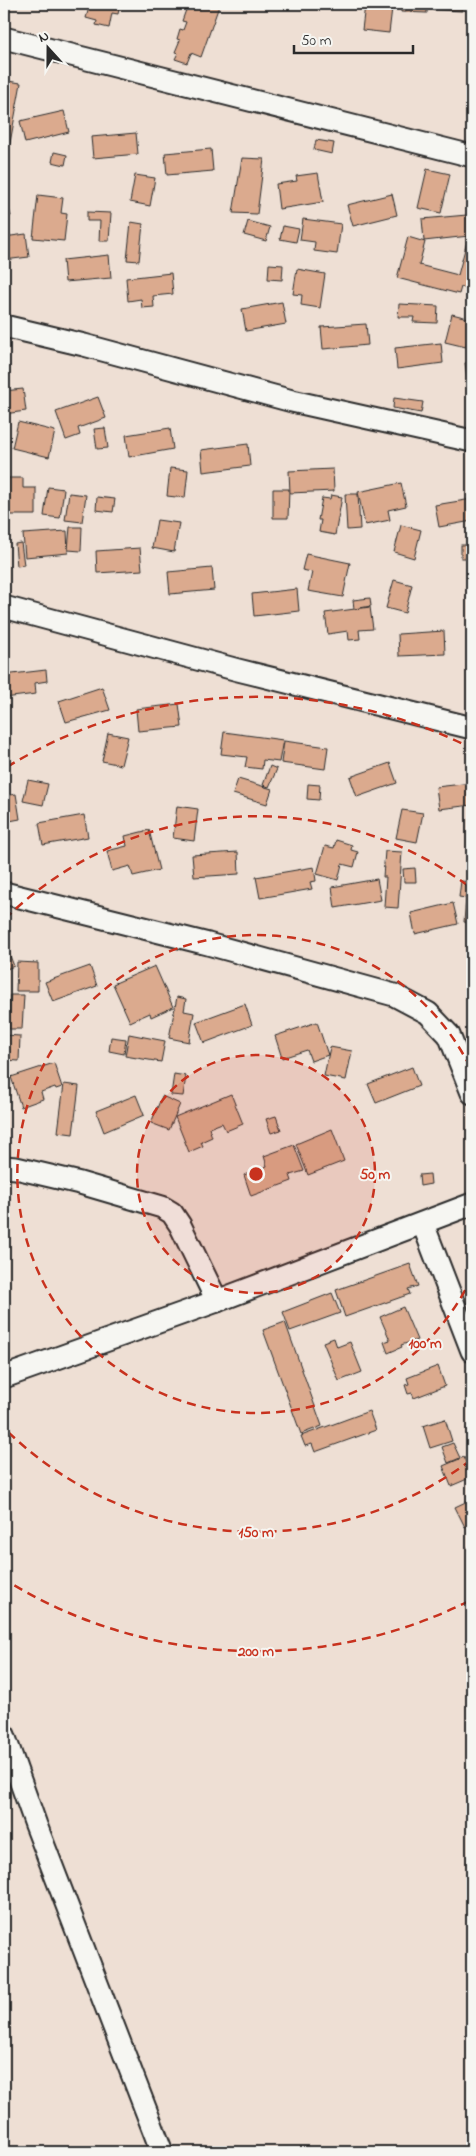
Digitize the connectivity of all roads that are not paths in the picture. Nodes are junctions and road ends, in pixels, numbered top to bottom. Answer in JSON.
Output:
{"nodes":[{"id":1,"x":4,"y":38,"type":"edge"},
{"id":2,"x":472,"y":156,"type":"edge"},
{"id":3,"x":4,"y":326,"type":"edge"},
{"id":4,"x":472,"y":441,"type":"edge"},
{"id":5,"x":4,"y":607,"type":"edge"},
{"id":6,"x":472,"y":728,"type":"edge"},
{"id":7,"x":4,"y":893,"type":"edge"},
{"id":8,"x":472,"y":1093,"type":"edge"},
{"id":9,"x":4,"y":1167,"type":"edge"},
{"id":10,"x":472,"y":1204,"type":"edge"},
{"id":11,"x":422,"y":1224,"type":"junction"},
{"id":12,"x":217,"y":1301,"type":"junction"},
{"id":13,"x":472,"y":1351,"type":"edge"},
{"id":14,"x":4,"y":1377,"type":"edge"},
{"id":15,"x":4,"y":1735,"type":"edge"},
{"id":16,"x":162,"y":2152,"type":"edge"}],
"edges":[{"from":1,"to":2,"type":"street"},
{"from":3,"to":4,"type":"street"},
{"from":5,"to":6,"type":"street"},
{"from":7,"to":8,"type":"street"},
{"from":9,"to":12,"type":"street"},
{"from":10,"to":11,"type":"street"},
{"from":11,"to":12,"type":"street"},
{"from":11,"to":13,"type":"street"},
{"from":12,"to":14,"type":"street"},
{"from":15,"to":16,"type":"street"}]}
